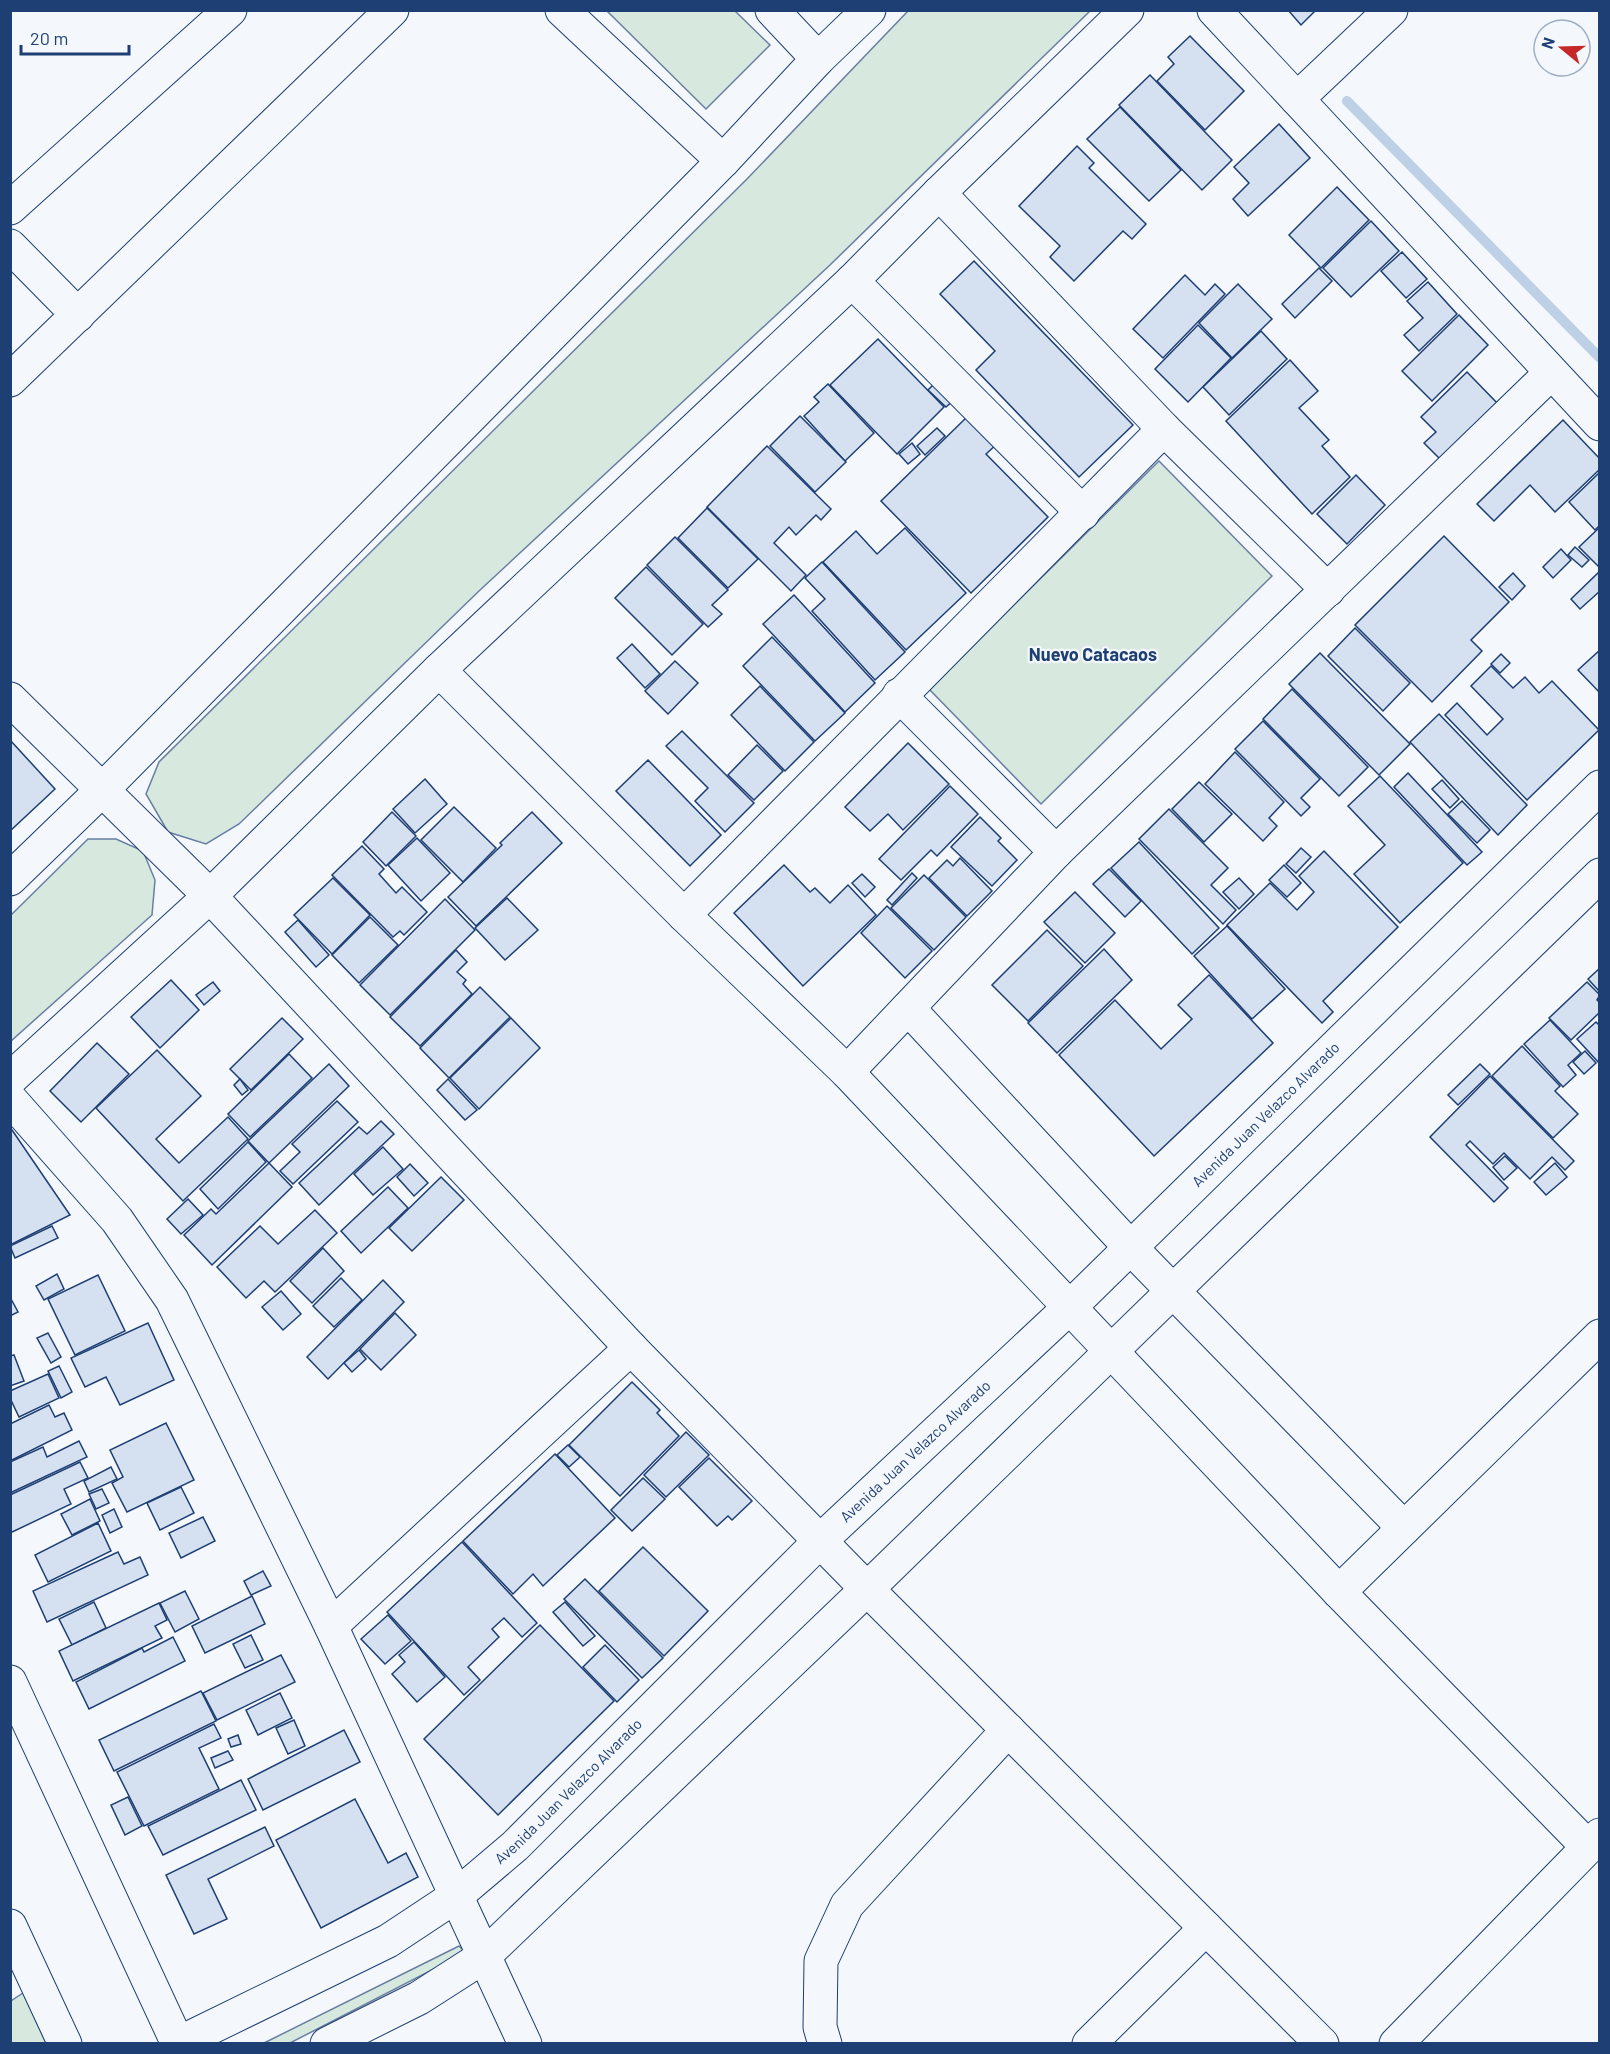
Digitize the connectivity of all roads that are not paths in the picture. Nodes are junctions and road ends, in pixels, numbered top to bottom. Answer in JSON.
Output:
{"nodes":[{"id":1,"x":230,"y":10,"type":"edge"},
{"id":2,"x":392,"y":10,"type":"edge"},
{"id":3,"x":562,"y":10,"type":"edge"},
{"id":4,"x":772,"y":10,"type":"edge"},
{"id":5,"x":869,"y":10,"type":"edge"},
{"id":6,"x":1127,"y":10,"type":"edge"},
{"id":7,"x":1214,"y":10,"type":"edge"},
{"id":8,"x":1390,"y":10,"type":"edge"},
{"id":9,"x":819,"y":58,"type":"junction"},
{"id":10,"x":1297,"y":99,"type":"junction"},
{"id":11,"x":723,"y":161,"type":"junction"},
{"id":12,"x":939,"y":193,"type":"junction"},
{"id":13,"x":10,"y":208,"type":"edge"},
{"id":14,"x":10,"y":246,"type":"edge"},
{"id":15,"x":852,"y":281,"type":"junction"},
{"id":16,"x":78,"y":315,"type":"junction"},
{"id":17,"x":1551,"y":373,"type":"junction"},
{"id":18,"x":10,"y":380,"type":"edge"},
{"id":19,"x":1599,"y":424,"type":"edge"},
{"id":20,"x":1164,"y":429,"type":"junction"},
{"id":21,"x":1083,"y":513,"type":"junction"},
{"id":22,"x":1328,"y":590,"type":"junction"},
{"id":23,"x":440,"y":670,"type":"junction"},
{"id":24,"x":899,"y":695,"type":"junction"},
{"id":25,"x":10,"y":699,"type":"edge"},
{"id":26,"x":1599,"y":787,"type":"edge"},
{"id":27,"x":101,"y":791,"type":"junction"},
{"id":28,"x":1056,"y":852,"type":"junction"},
{"id":29,"x":1599,"y":875,"type":"edge"},
{"id":30,"x":10,"y":879,"type":"edge"},
{"id":31,"x":210,"y":896,"type":"junction"},
{"id":32,"x":684,"y":915,"type":"junction"},
{"id":33,"x":908,"y":1008,"type":"junction"},
{"id":34,"x":847,"y":1072,"type":"junction"},
{"id":35,"x":10,"y":1079,"type":"edge"},
{"id":36,"x":10,"y":1099,"type":"edge"},
{"id":37,"x":1130,"y":1248,"type":"junction"},
{"id":38,"x":1174,"y":1292,"type":"junction"},
{"id":39,"x":1071,"y":1306,"type":"junction"},
{"id":40,"x":1599,"y":1336,"type":"edge"},
{"id":41,"x":631,"y":1348,"type":"junction"},
{"id":42,"x":1113,"y":1350,"type":"junction"},
{"id":43,"x":1404,"y":1528,"type":"junction"},
{"id":44,"x":820,"y":1541,"type":"junction"},
{"id":45,"x":867,"y":1589,"type":"junction"},
{"id":46,"x":1339,"y":1592,"type":"junction"},
{"id":47,"x":331,"y":1626,"type":"junction"},
{"id":48,"x":10,"y":1682,"type":"edge"},
{"id":49,"x":1008,"y":1730,"type":"junction"},
{"id":50,"x":1594,"y":1841,"type":"edge"},
{"id":51,"x":456,"y":1896,"type":"junction"},
{"id":52,"x":10,"y":1926,"type":"edge"},
{"id":53,"x":1206,"y":1928,"type":"junction"},
{"id":54,"x":483,"y":1957,"type":"junction"},
{"id":55,"x":22,"y":1970,"type":"edge"},
{"id":56,"x":65,"y":2043,"type":"edge"},
{"id":57,"x":178,"y":2043,"type":"edge"},
{"id":58,"x":327,"y":2043,"type":"edge"},
{"id":59,"x":525,"y":2043,"type":"edge"},
{"id":60,"x":825,"y":2043,"type":"edge"},
{"id":61,"x":1089,"y":2043,"type":"edge"},
{"id":62,"x":1322,"y":2043,"type":"edge"},
{"id":63,"x":1396,"y":2043,"type":"edge"}],
"edges":[{"from":1,"to":13,"type":"street"},
{"from":2,"to":16,"type":"street"},
{"from":3,"to":11,"type":"street"},
{"from":4,"to":9,"type":"street"},
{"from":5,"to":9,"type":"street"},
{"from":6,"to":12,"type":"street"},
{"from":7,"to":10,"type":"street"},
{"from":8,"to":10,"type":"street"},
{"from":9,"to":11,"type":"street"},
{"from":10,"to":17,"type":"street"},
{"from":11,"to":27,"type":"street"},
{"from":12,"to":15,"type":"street"},
{"from":12,"to":20,"type":"street"},
{"from":14,"to":16,"type":"street"},
{"from":15,"to":21,"type":"street"},
{"from":15,"to":23,"type":"street"},
{"from":16,"to":18,"type":"street"},
{"from":17,"to":19,"type":"street"},
{"from":17,"to":22,"type":"street"},
{"from":20,"to":21,"type":"street"},
{"from":20,"to":22,"type":"street"},
{"from":21,"to":24,"type":"street"},
{"from":22,"to":28,"type":"street"},
{"from":23,"to":31,"type":"street"},
{"from":23,"to":32,"type":"street"},
{"from":24,"to":28,"type":"street"},
{"from":24,"to":32,"type":"street"},
{"from":25,"to":27,"type":"street"},
{"from":26,"to":37,"type":"street","name":"Avenida Juan Velazco Alvarado"},
{"from":27,"to":30,"type":"street"},
{"from":27,"to":31,"type":"street"},
{"from":28,"to":33,"type":"street"},
{"from":29,"to":38,"type":"street"},
{"from":31,"to":35,"type":"street"},
{"from":31,"to":41,"type":"street"},
{"from":32,"to":34,"type":"street"},
{"from":33,"to":34,"type":"street"},
{"from":33,"to":37,"type":"street"},
{"from":34,"to":39,"type":"street"},
{"from":36,"to":47,"type":"street"},
{"from":37,"to":38,"type":"street"},
{"from":37,"to":39,"type":"street","name":"Avenida Juan Velazco Alvarado"},
{"from":38,"to":42,"type":"street"},
{"from":38,"to":43,"type":"street"},
{"from":39,"to":42,"type":"street"},
{"from":39,"to":44,"type":"street","name":"Avenida Juan Velazco Alvarado"},
{"from":40,"to":43,"type":"street"},
{"from":41,"to":44,"type":"street"},
{"from":41,"to":47,"type":"street"},
{"from":42,"to":45,"type":"street"},
{"from":42,"to":46,"type":"street"},
{"from":43,"to":46,"type":"street"},
{"from":44,"to":45,"type":"street"},
{"from":44,"to":51,"type":"street","name":"Avenida Juan Velazco Alvarado"},
{"from":45,"to":49,"type":"street"},
{"from":45,"to":54,"type":"street"},
{"from":46,"to":50,"type":"street"},
{"from":47,"to":51,"type":"street"},
{"from":48,"to":57,"type":"street"},
{"from":49,"to":53,"type":"street"},
{"from":49,"to":60,"type":"street"},
{"from":50,"to":63,"type":"street"},
{"from":51,"to":54,"type":"street"},
{"from":51,"to":57,"type":"street","name":"Avenida Juan Velazco Alvarado"},
{"from":52,"to":55,"type":"street"},
{"from":53,"to":61,"type":"street"},
{"from":53,"to":62,"type":"street"},
{"from":54,"to":58,"type":"street"},
{"from":54,"to":59,"type":"street"},
{"from":55,"to":56,"type":"street"}]}
